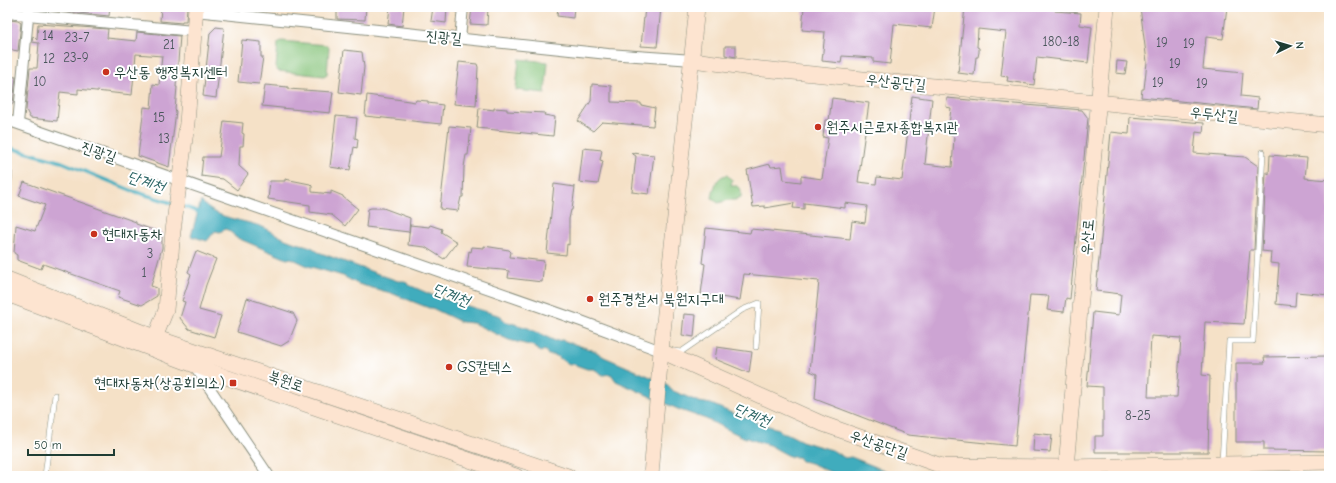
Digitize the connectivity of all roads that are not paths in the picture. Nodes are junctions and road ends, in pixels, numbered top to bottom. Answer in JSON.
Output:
{"nodes":[{"id":1,"x":463,"y":7,"type":"edge"},
{"id":2,"x":697,"y":7,"type":"edge"},
{"id":3,"x":1107,"y":7,"type":"edge"},
{"id":4,"x":195,"y":9,"type":"edge"},
{"id":5,"x":29,"y":11,"type":"edge"},
{"id":6,"x":7,"y":13,"type":"edge"},
{"id":7,"x":193,"y":31,"type":"junction"},
{"id":8,"x":460,"y":39,"type":"junction"},
{"id":9,"x":692,"y":60,"type":"junction"},
{"id":10,"x":1099,"y":102,"type":"junction"},
{"id":11,"x":7,"y":120,"type":"edge"},
{"id":12,"x":18,"y":124,"type":"junction"},
{"id":13,"x":1329,"y":125,"type":"edge"},
{"id":14,"x":1263,"y":152,"type":"dead end"},
{"id":15,"x":10,"y":174,"type":"dead end"},
{"id":16,"x":179,"y":182,"type":"junction"},
{"id":17,"x":7,"y":198,"type":"edge"},
{"id":18,"x":7,"y":279,"type":"edge"},
{"id":19,"x":7,"y":294,"type":"edge"},
{"id":20,"x":152,"y":343,"type":"junction"},
{"id":21,"x":756,"y":347,"type":"dead end"},
{"id":22,"x":661,"y":351,"type":"junction"},
{"id":23,"x":194,"y":365,"type":"junction"},
{"id":24,"x":55,"y":395,"type":"dead end"},
{"id":25,"x":1329,"y":462,"type":"edge"},
{"id":26,"x":1222,"y":465,"type":"junction"},
{"id":27,"x":1066,"y":467,"type":"junction"},
{"id":28,"x":45,"y":476,"type":"edge"},
{"id":29,"x":269,"y":476,"type":"edge"},
{"id":30,"x":516,"y":476,"type":"edge"},
{"id":31,"x":568,"y":476,"type":"edge"},
{"id":32,"x":651,"y":476,"type":"edge"}],
"edges":[{"from":1,"to":8,"type":"street"},
{"from":2,"to":9,"type":"street"},
{"from":3,"to":10,"type":"street","name":"우산로"},
{"from":4,"to":7,"type":"street","name":"진광길"},
{"from":4,"to":8,"type":"street","name":"진광길"},
{"from":5,"to":6,"type":"street"},
{"from":5,"to":7,"type":"street"},
{"from":5,"to":12,"type":"street"},
{"from":7,"to":16,"type":"street","name":"진광길"},
{"from":8,"to":9,"type":"street","name":"진광길"},
{"from":9,"to":10,"type":"street","name":"우산공단길"},
{"from":9,"to":22,"type":"street"},
{"from":10,"to":13,"type":"street","name":"우두산길"},
{"from":10,"to":27,"type":"street","name":"우산로"},
{"from":11,"to":12,"type":"street","name":"진광길"},
{"from":12,"to":16,"type":"street","name":"진광길"},
{"from":14,"to":26,"type":"lane"},
{"from":15,"to":17,"type":"lane"},
{"from":16,"to":20,"type":"street","name":"진광길"},
{"from":16,"to":22,"type":"street"},
{"from":18,"to":20,"type":"street","name":"북원로"},
{"from":19,"to":20,"type":"street","name":"북원로"},
{"from":20,"to":23,"type":"street","name":"북원로"},
{"from":20,"to":31,"type":"street","name":"북원로"},
{"from":21,"to":22,"type":"lane"},
{"from":22,"to":27,"type":"street","name":"우산공단길"},
{"from":22,"to":32,"type":"street"},
{"from":23,"to":29,"type":"street"},
{"from":23,"to":30,"type":"street","name":"북원로"},
{"from":24,"to":28,"type":"lane"},
{"from":25,"to":26,"type":"street","name":"우산공단길"},
{"from":26,"to":27,"type":"street","name":"우산공단길"}]}
